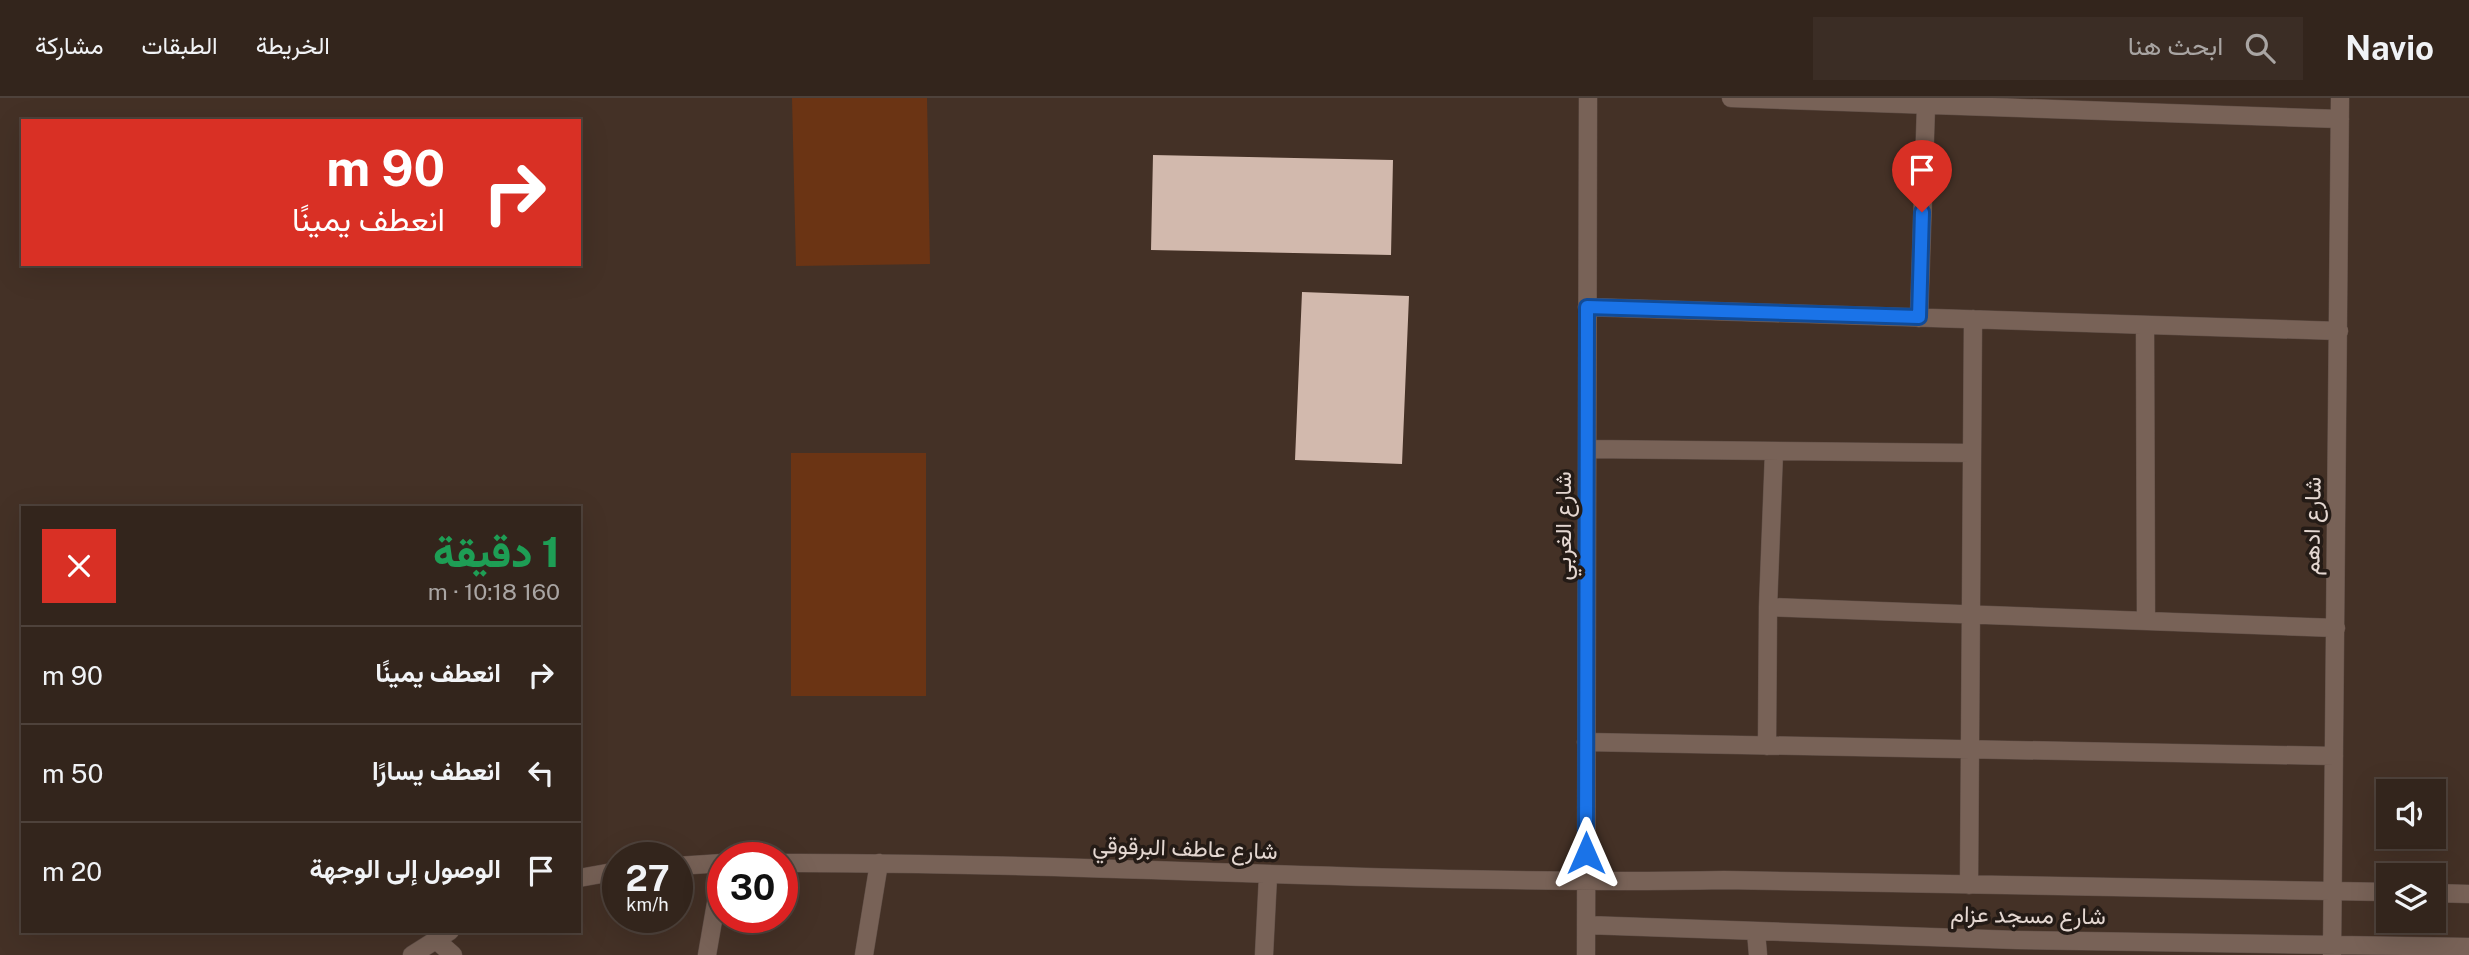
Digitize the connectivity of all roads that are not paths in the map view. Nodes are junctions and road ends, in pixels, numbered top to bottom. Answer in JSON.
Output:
{"nodes":[{"id":1,"x":1588,"y":98,"type":"edge"},
{"id":2,"x":1731,"y":98,"type":"edge"},
{"id":3,"x":2340,"y":98,"type":"edge"},
{"id":4,"x":1926,"y":106,"type":"junction"},
{"id":5,"x":2340,"y":120,"type":"junction"},
{"id":6,"x":1587,"y":307,"type":"junction"},
{"id":7,"x":1919,"y":317,"type":"junction"},
{"id":8,"x":1973,"y":319,"type":"junction"},
{"id":9,"x":2145,"y":325,"type":"junction"},
{"id":10,"x":2339,"y":331,"type":"junction"},
{"id":11,"x":1588,"y":449,"type":"junction"},
{"id":12,"x":1774,"y":452,"type":"junction"},
{"id":13,"x":1971,"y":453,"type":"junction"},
{"id":14,"x":1768,"y":607,"type":"junction"},
{"id":15,"x":1970,"y":613,"type":"junction"},
{"id":16,"x":2146,"y":621,"type":"junction"},
{"id":17,"x":2336,"y":628,"type":"junction"},
{"id":18,"x":1586,"y":742,"type":"junction"},
{"id":19,"x":1767,"y":746,"type":"junction"},
{"id":20,"x":1970,"y":748,"type":"junction"},
{"id":21,"x":2334,"y":756,"type":"junction"},
{"id":22,"x":798,"y":863,"type":"edge"},
{"id":23,"x":879,"y":863,"type":"junction"},
{"id":24,"x":602,"y":874,"type":"edge"},
{"id":25,"x":1268,"y":876,"type":"junction"},
{"id":26,"x":581,"y":878,"type":"edge"},
{"id":27,"x":1585,"y":881,"type":"junction"},
{"id":28,"x":1969,"y":885,"type":"junction"},
{"id":29,"x":2333,"y":891,"type":"junction"},
{"id":30,"x":2376,"y":892,"type":"edge"},
{"id":31,"x":2446,"y":893,"type":"edge"},
{"id":32,"x":2469,"y":894,"type":"edge"},
{"id":33,"x":1586,"y":925,"type":"junction"},
{"id":34,"x":1756,"y":932,"type":"junction"},
{"id":35,"x":712,"y":933,"type":"edge"},
{"id":36,"x":443,"y":935,"type":"edge"},
{"id":37,"x":2017,"y":947,"type":"edge"},
{"id":38,"x":2469,"y":947,"type":"edge"},
{"id":39,"x":2332,"y":950,"type":"edge"},
{"id":40,"x":412,"y":955,"type":"edge"},
{"id":41,"x":453,"y":955,"type":"edge"},
{"id":42,"x":708,"y":955,"type":"edge"},
{"id":43,"x":864,"y":955,"type":"edge"},
{"id":44,"x":1264,"y":955,"type":"edge"},
{"id":45,"x":1586,"y":955,"type":"edge"},
{"id":46,"x":1758,"y":955,"type":"edge"}],
"edges":[{"from":1,"to":6,"type":"street","name":"شارع الغربي"},
{"from":2,"to":4,"type":"street"},
{"from":3,"to":5,"type":"street","name":"شارع ادهم"},
{"from":4,"to":5,"type":"street"},
{"from":4,"to":7,"type":"street"},
{"from":5,"to":10,"type":"street","name":"شارع ادهم"},
{"from":6,"to":7,"type":"street"},
{"from":6,"to":11,"type":"street","name":"شارع الغربي"},
{"from":7,"to":8,"type":"street"},
{"from":8,"to":9,"type":"street"},
{"from":8,"to":13,"type":"street"},
{"from":9,"to":10,"type":"street"},
{"from":9,"to":16,"type":"street"},
{"from":10,"to":17,"type":"street","name":"شارع ادهم"},
{"from":11,"to":12,"type":"street"},
{"from":11,"to":18,"type":"street","name":"شارع الغربي"},
{"from":12,"to":13,"type":"street"},
{"from":12,"to":14,"type":"street"},
{"from":13,"to":15,"type":"street"},
{"from":14,"to":15,"type":"street"},
{"from":14,"to":19,"type":"street"},
{"from":15,"to":16,"type":"street"},
{"from":15,"to":20,"type":"street"},
{"from":16,"to":17,"type":"street"},
{"from":17,"to":21,"type":"street","name":"شارع ادهم"},
{"from":18,"to":19,"type":"street"},
{"from":18,"to":27,"type":"street","name":"شارع الغربي"},
{"from":19,"to":20,"type":"street"},
{"from":20,"to":21,"type":"street"},
{"from":20,"to":28,"type":"street"},
{"from":21,"to":29,"type":"street","name":"شارع ادهم"},
{"from":22,"to":23,"type":"street","name":"شارع عاطف البرقوقي"},
{"from":23,"to":25,"type":"street","name":"شارع عاطف البرقوقي"},
{"from":23,"to":43,"type":"street"},
{"from":24,"to":26,"type":"street"},
{"from":25,"to":27,"type":"street","name":"شارع عاطف البرقوقي"},
{"from":25,"to":44,"type":"street"},
{"from":27,"to":28,"type":"street","name":"شارع مسجد عزام"},
{"from":27,"to":33,"type":"street","name":"شارع الغربي"},
{"from":28,"to":29,"type":"street","name":"شارع مسجد عزام"},
{"from":29,"to":30,"type":"street","name":"شارع مسجد عزام"},
{"from":29,"to":39,"type":"street","name":"شارع ادهم"},
{"from":31,"to":32,"type":"street"},
{"from":33,"to":34,"type":"street","name":"شارع مسجد عزام"},
{"from":33,"to":45,"type":"street","name":"شارع الغربي"},
{"from":34,"to":37,"type":"street","name":"شارع مسجد عزام"},
{"from":34,"to":46,"type":"street"},
{"from":35,"to":42,"type":"street"},
{"from":36,"to":40,"type":"street"},
{"from":36,"to":41,"type":"street"},
{"from":37,"to":39,"type":"street","name":"شارع مسجد عزام"},
{"from":38,"to":39,"type":"street","name":"شارع مسجد عزام"}]}
